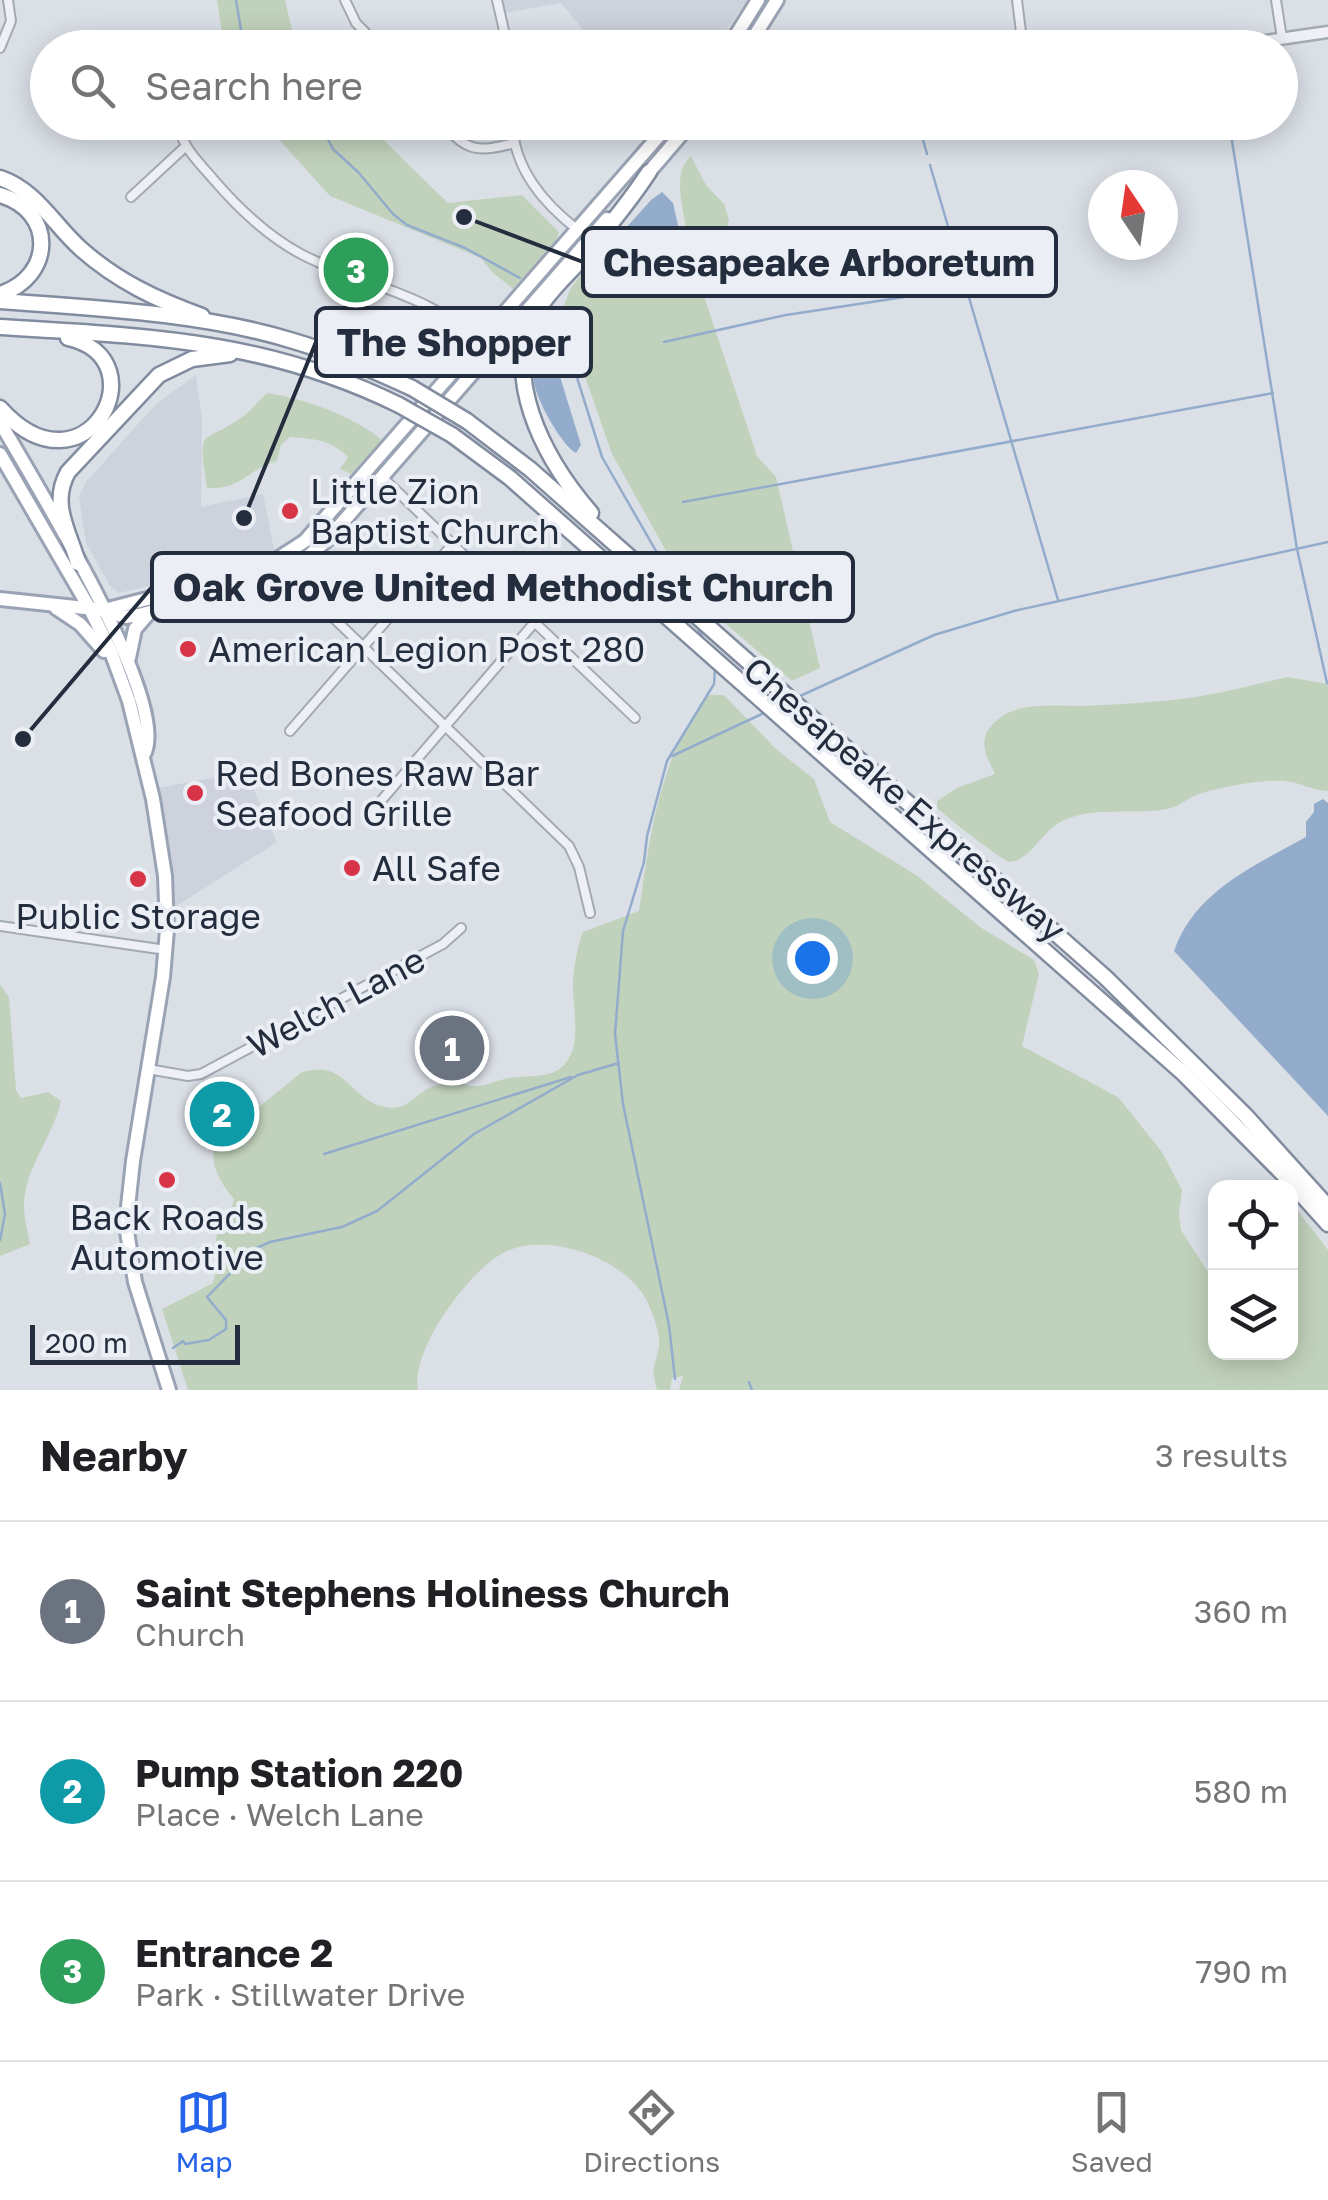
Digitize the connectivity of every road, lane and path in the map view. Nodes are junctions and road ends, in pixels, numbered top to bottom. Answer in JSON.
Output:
{"nodes":[{"id":1,"x":345,"y":0,"type":"edge"},
{"id":2,"x":497,"y":0,"type":"edge"},
{"id":3,"x":758,"y":0,"type":"edge"},
{"id":4,"x":777,"y":0,"type":"edge"},
{"id":5,"x":1017,"y":0,"type":"edge"},
{"id":6,"x":1276,"y":0,"type":"edge"},
{"id":7,"x":4,"y":1,"type":"edge"},
{"id":8,"x":363,"y":30,"type":"edge"},
{"id":9,"x":504,"y":30,"type":"edge"},
{"id":10,"x":739,"y":30,"type":"edge"},
{"id":11,"x":758,"y":30,"type":"edge"},
{"id":12,"x":1021,"y":30,"type":"edge"},
{"id":13,"x":1281,"y":30,"type":"edge"},
{"id":14,"x":1328,"y":32,"type":"edge"},
{"id":15,"x":1298,"y":36,"type":"edge"},
{"id":16,"x":0,"y":48,"type":"edge"},
{"id":17,"x":184,"y":140,"type":"edge"},
{"id":18,"x":457,"y":140,"type":"edge"},
{"id":19,"x":657,"y":140,"type":"edge"},
{"id":20,"x":677,"y":140,"type":"edge"},
{"id":21,"x":681,"y":140,"type":"edge"},
{"id":22,"x":514,"y":142,"type":"joint"},
{"id":23,"x":186,"y":146,"type":"junction"},
{"id":24,"x":665,"y":154,"type":"junction"},
{"id":25,"x":649,"y":172,"type":"junction"},
{"id":26,"x":0,"y":178,"type":"edge"},
{"id":27,"x":0,"y":195,"type":"edge"},
{"id":28,"x":131,"y":197,"type":"dead end"},
{"id":29,"x":584,"y":234,"type":"junction"},
{"id":30,"x":0,"y":298,"type":"edge"},
{"id":31,"x":6,"y":328,"type":"edge"},
{"id":32,"x":236,"y":328,"type":"junction"},
{"id":33,"x":479,"y":344,"type":"junction"},
{"id":34,"x":268,"y":356,"type":"junction"},
{"id":35,"x":455,"y":392,"type":"junction"},
{"id":36,"x":0,"y":408,"type":"edge"},
{"id":37,"x":0,"y":422,"type":"edge"},
{"id":38,"x":0,"y":454,"type":"edge"},
{"id":39,"x":382,"y":477,"type":"junction"},
{"id":40,"x":452,"y":545,"type":"junction"},
{"id":41,"x":71,"y":564,"type":"junction"},
{"id":42,"x":282,"y":566,"type":"junction"},
{"id":43,"x":0,"y":599,"type":"edge"},
{"id":44,"x":681,"y":602,"type":"junction"},
{"id":45,"x":46,"y":604,"type":"junction"},
{"id":46,"x":97,"y":610,"type":"junction"},
{"id":47,"x":150,"y":612,"type":"junction"},
{"id":48,"x":535,"y":622,"type":"junction"},
{"id":49,"x":364,"y":648,"type":"junction"},
{"id":50,"x":123,"y":664,"type":"junction"},
{"id":51,"x":635,"y":718,"type":"dead end"},
{"id":52,"x":446,"y":727,"type":"junction"},
{"id":53,"x":290,"y":731,"type":"dead end"},
{"id":54,"x":374,"y":810,"type":"dead end"},
{"id":55,"x":590,"y":913,"type":"dead end"},
{"id":56,"x":0,"y":926,"type":"edge"},
{"id":57,"x":461,"y":928,"type":"dead end"},
{"id":58,"x":166,"y":950,"type":"junction"},
{"id":59,"x":148,"y":1069,"type":"junction"},
{"id":60,"x":1328,"y":1206,"type":"edge"},
{"id":61,"x":1328,"y":1224,"type":"edge"},
{"id":62,"x":169,"y":1390,"type":"edge"}],
"edges":[{"from":1,"to":8,"type":"street"},
{"from":2,"to":9,"type":"street"},
{"from":3,"to":10,"type":"main road"},
{"from":4,"to":11,"type":"main road"},
{"from":5,"to":12,"type":"street"},
{"from":6,"to":13,"type":"street"},
{"from":7,"to":16,"type":"street"},
{"from":14,"to":15,"type":"street"},
{"from":17,"to":23,"type":"street"},
{"from":18,"to":22,"type":"street"},
{"from":19,"to":29,"type":"main road"},
{"from":20,"to":24,"type":"main road"},
{"from":21,"to":24,"type":"main road"},
{"from":22,"to":29,"type":"street"},
{"from":23,"to":28,"type":"street"},
{"from":23,"to":33,"type":"street"},
{"from":24,"to":25,"type":"main road"},
{"from":25,"to":29,"type":"main road"},
{"from":25,"to":44,"type":"highway"},
{"from":26,"to":32,"type":"highway"},
{"from":27,"to":30,"type":"highway"},
{"from":29,"to":33,"type":"main road"},
{"from":29,"to":35,"type":"main road"},
{"from":30,"to":32,"type":"highway","name":"Chesapeake Expressway"},
{"from":31,"to":34,"type":"highway","name":"Chesapeake Expressway"},
{"from":31,"to":36,"type":"highway"},
{"from":32,"to":44,"type":"highway","name":"Chesapeake Expressway","bridge":true},
{"from":33,"to":35,"type":"main road"},
{"from":33,"to":42,"type":"main road"},
{"from":34,"to":41,"type":"highway"},
{"from":34,"to":61,"type":"highway","name":"Chesapeake Expressway","bridge":true},
{"from":35,"to":39,"type":"main road"},
{"from":37,"to":41,"type":"main road"},
{"from":38,"to":41,"type":"main road"},
{"from":39,"to":40,"type":"street"},
{"from":39,"to":42,"type":"main road"},
{"from":40,"to":48,"type":"street"},
{"from":40,"to":49,"type":"street"},
{"from":41,"to":45,"type":"main road"},
{"from":41,"to":46,"type":"main road"},
{"from":42,"to":46,"type":"main road"},
{"from":42,"to":47,"type":"main road"},
{"from":42,"to":49,"type":"street"},
{"from":43,"to":45,"type":"main road"},
{"from":44,"to":60,"type":"highway","name":"Chesapeake Expressway"},
{"from":45,"to":46,"type":"main road"},
{"from":45,"to":50,"type":"main road"},
{"from":46,"to":47,"type":"main road"},
{"from":46,"to":50,"type":"main road"},
{"from":47,"to":50,"type":"main road"},
{"from":48,"to":51,"type":"street"},
{"from":48,"to":52,"type":"street"},
{"from":49,"to":52,"type":"street"},
{"from":49,"to":53,"type":"street"},
{"from":50,"to":58,"type":"main road"},
{"from":52,"to":54,"type":"street"},
{"from":52,"to":55,"type":"street"},
{"from":56,"to":58,"type":"street"},
{"from":57,"to":59,"type":"street","name":"Welch Lane"},
{"from":58,"to":59,"type":"main road"},
{"from":59,"to":62,"type":"main road"}]}
